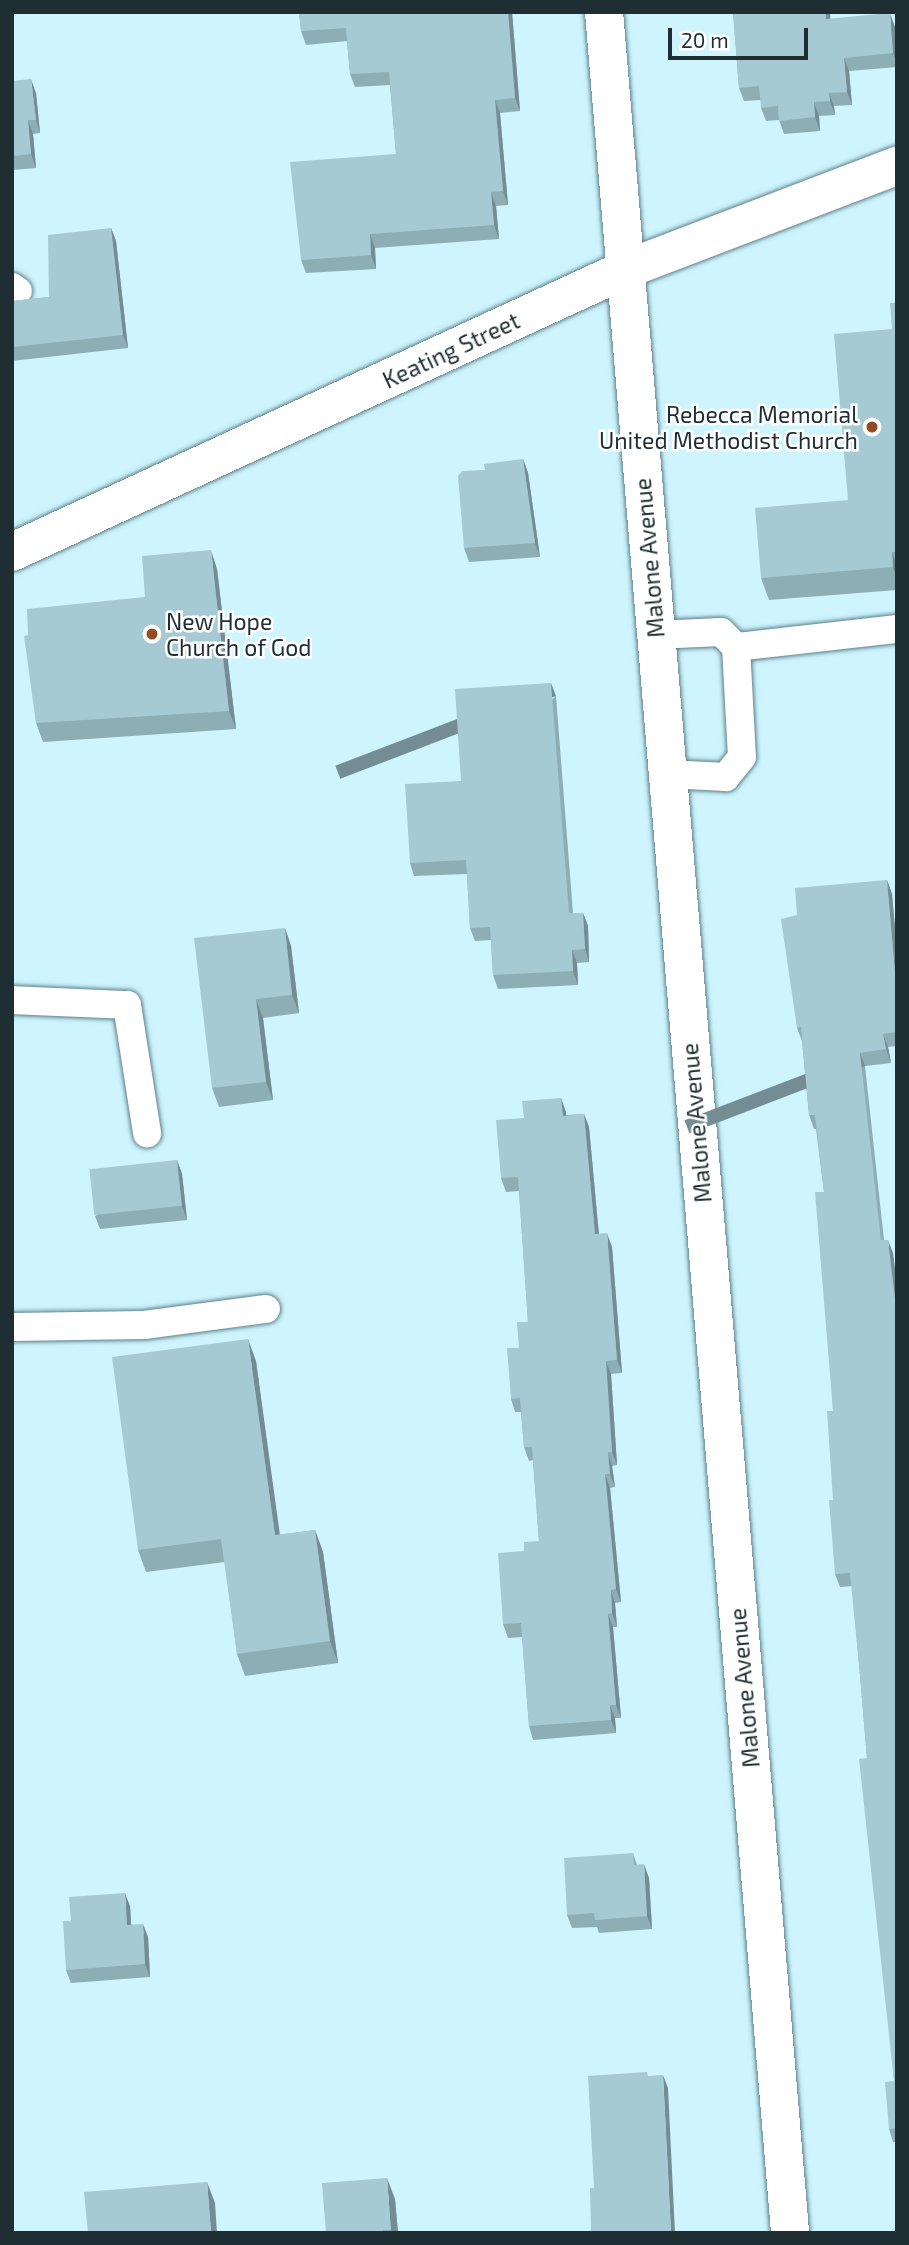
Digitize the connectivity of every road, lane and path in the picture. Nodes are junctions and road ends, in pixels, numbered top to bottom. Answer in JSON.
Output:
{"nodes":[{"id":1,"x":604,"y":12,"type":"edge"},
{"id":2,"x":897,"y":166,"type":"edge"},
{"id":3,"x":624,"y":270,"type":"junction"},
{"id":4,"x":12,"y":552,"type":"edge"},
{"id":5,"x":897,"y":629,"type":"edge"},
{"id":6,"x":655,"y":635,"type":"junction"},
{"id":7,"x":736,"y":647,"type":"junction"},
{"id":8,"x":667,"y":774,"type":"junction"},
{"id":9,"x":12,"y":1000,"type":"edge"},
{"id":10,"x":147,"y":1133,"type":"dead end"},
{"id":11,"x":266,"y":1309,"type":"dead end"},
{"id":12,"x":12,"y":1327,"type":"edge"},
{"id":13,"x":790,"y":2233,"type":"edge"}],
"edges":[{"from":1,"to":3,"type":"street","name":"Malone Avenue"},
{"from":2,"to":3,"type":"street","name":"Keating Street"},
{"from":3,"to":4,"type":"street","name":"Keating Street"},
{"from":3,"to":6,"type":"street","name":"Malone Avenue"},
{"from":5,"to":7,"type":"lane"},
{"from":6,"to":7,"type":"lane"},
{"from":6,"to":8,"type":"street","name":"Malone Avenue"},
{"from":7,"to":8,"type":"lane"},
{"from":8,"to":13,"type":"street","name":"Malone Avenue"},
{"from":9,"to":10,"type":"lane"},
{"from":11,"to":12,"type":"lane"}]}
